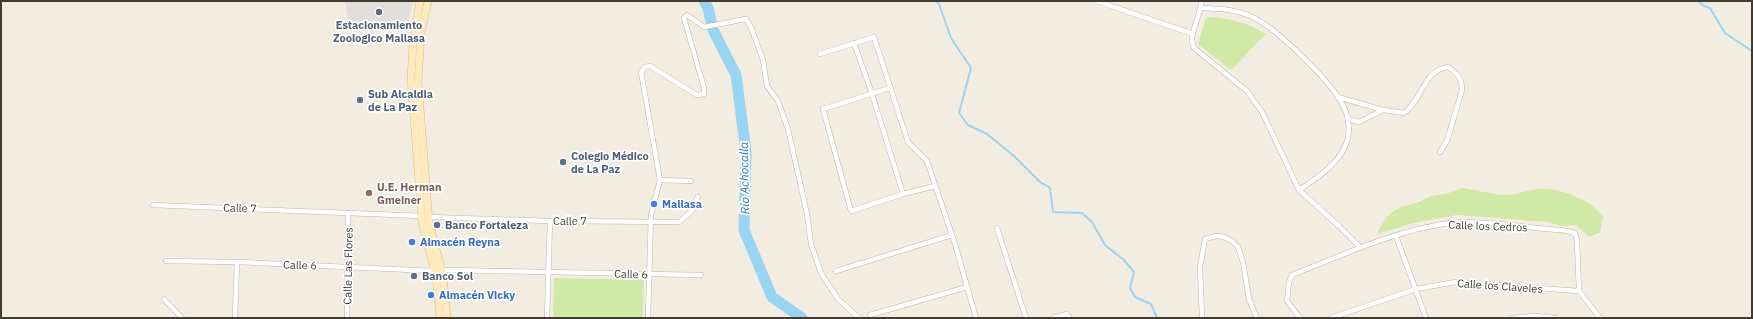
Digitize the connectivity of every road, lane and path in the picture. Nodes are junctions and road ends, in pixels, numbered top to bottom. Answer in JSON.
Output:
{"nodes":[{"id":1,"x":420,"y":1,"type":"edge"},
{"id":2,"x":428,"y":1,"type":"edge"},
{"id":3,"x":1097,"y":1,"type":"edge"},
{"id":4,"x":1201,"y":1,"type":"edge"},
{"id":5,"x":1202,"y":8,"type":"junction"},
{"id":6,"x":1193,"y":34,"type":"junction"},
{"id":7,"x":854,"y":43,"type":"junction"},
{"id":8,"x":820,"y":54,"type":"dead end"},
{"id":9,"x":890,"y":88,"type":"junction"},
{"id":10,"x":872,"y":94,"type":"junction"},
{"id":11,"x":1338,"y":97,"type":"junction"},
{"id":12,"x":1383,"y":110,"type":"junction"},
{"id":13,"x":1348,"y":119,"type":"junction"},
{"id":14,"x":1440,"y":152,"type":"dead end"},
{"id":15,"x":660,"y":180,"type":"junction"},
{"id":16,"x":691,"y":181,"type":"dead end"},
{"id":17,"x":935,"y":186,"type":"junction"},
{"id":18,"x":1299,"y":190,"type":"junction"},
{"id":19,"x":903,"y":194,"type":"junction"},
{"id":20,"x":698,"y":197,"type":"dead end"},
{"id":21,"x":153,"y":205,"type":"dead end"},
{"id":22,"x":348,"y":213,"type":"junction"},
{"id":23,"x":425,"y":216,"type":"junction"},
{"id":24,"x":550,"y":221,"type":"junction"},
{"id":25,"x":651,"y":222,"type":"junction"},
{"id":26,"x":997,"y":228,"type":"dead end"},
{"id":27,"x":952,"y":235,"type":"junction"},
{"id":28,"x":1396,"y":236,"type":"junction"},
{"id":29,"x":1360,"y":248,"type":"junction"},
{"id":30,"x":166,"y":261,"type":"dead end"},
{"id":31,"x":237,"y":262,"type":"junction"},
{"id":32,"x":347,"y":267,"type":"junction"},
{"id":33,"x":438,"y":270,"type":"junction"},
{"id":34,"x":836,"y":271,"type":"dead end"},
{"id":35,"x":548,"y":272,"type":"junction"},
{"id":36,"x":650,"y":275,"type":"junction"},
{"id":37,"x":701,"y":275,"type":"dead end"},
{"id":38,"x":967,"y":287,"type":"junction"},
{"id":39,"x":1416,"y":289,"type":"junction"},
{"id":40,"x":1579,"y":291,"type":"junction"},
{"id":41,"x":164,"y":299,"type":"dead end"},
{"id":42,"x":870,"y":315,"type":"dead end"},
{"id":43,"x":182,"y":318,"type":"edge"},
{"id":44,"x":236,"y":318,"type":"edge"},
{"id":45,"x":347,"y":318,"type":"edge"},
{"id":46,"x":440,"y":318,"type":"edge"},
{"id":47,"x":447,"y":318,"type":"edge"},
{"id":48,"x":547,"y":318,"type":"edge"},
{"id":49,"x":648,"y":318,"type":"edge"},
{"id":50,"x":859,"y":318,"type":"edge"},
{"id":51,"x":976,"y":318,"type":"edge"},
{"id":52,"x":1026,"y":318,"type":"edge"},
{"id":53,"x":1053,"y":318,"type":"edge"},
{"id":54,"x":1069,"y":318,"type":"edge"},
{"id":55,"x":1202,"y":318,"type":"edge"},
{"id":56,"x":1257,"y":318,"type":"edge"},
{"id":57,"x":1300,"y":318,"type":"edge"},
{"id":58,"x":1331,"y":318,"type":"edge"},
{"id":59,"x":1426,"y":318,"type":"edge"},
{"id":60,"x":1512,"y":318,"type":"edge"},
{"id":61,"x":1554,"y":318,"type":"edge"},
{"id":62,"x":1600,"y":318,"type":"edge"}],
"edges":[{"from":1,"to":23,"type":"main road"},
{"from":2,"to":23,"type":"main road"},
{"from":3,"to":6,"type":"street"},
{"from":4,"to":5,"type":"street"},
{"from":5,"to":6,"type":"street"},
{"from":5,"to":11,"type":"street"},
{"from":6,"to":18,"type":"street"},
{"from":7,"to":8,"type":"street"},
{"from":7,"to":9,"type":"street"},
{"from":7,"to":10,"type":"street"},
{"from":9,"to":10,"type":"street"},
{"from":9,"to":17,"type":"street"},
{"from":10,"to":19,"type":"street"},
{"from":10,"to":19,"type":"street"},
{"from":11,"to":12,"type":"street"},
{"from":11,"to":13,"type":"street"},
{"from":12,"to":13,"type":"street"},
{"from":12,"to":14,"type":"street"},
{"from":13,"to":18,"type":"street"},
{"from":15,"to":16,"type":"street"},
{"from":15,"to":25,"type":"street"},
{"from":15,"to":50,"type":"street"},
{"from":17,"to":19,"type":"street"},
{"from":17,"to":27,"type":"street"},
{"from":18,"to":29,"type":"street"},
{"from":20,"to":25,"type":"street","name":"Calle 7"},
{"from":21,"to":22,"type":"street","name":"Calle 7"},
{"from":22,"to":23,"type":"street","name":"Calle 7"},
{"from":22,"to":32,"type":"street","name":"Calle Las Flores"},
{"from":23,"to":24,"type":"street","name":"Calle 7"},
{"from":23,"to":33,"type":"main road"},
{"from":24,"to":25,"type":"street","name":"Calle 7"},
{"from":24,"to":35,"type":"street"},
{"from":25,"to":36,"type":"street"},
{"from":26,"to":52,"type":"street"},
{"from":27,"to":34,"type":"street"},
{"from":27,"to":38,"type":"street"},
{"from":28,"to":29,"type":"street","name":"Calle los Cedros"},
{"from":28,"to":39,"type":"street"},
{"from":28,"to":40,"type":"street","name":"Calle los Cedros"},
{"from":29,"to":57,"type":"street","name":"Calle los Cedros"},
{"from":30,"to":31,"type":"street","name":"Calle 6"},
{"from":31,"to":32,"type":"street","name":"Calle 6"},
{"from":31,"to":44,"type":"street"},
{"from":32,"to":33,"type":"street","name":"Calle 6"},
{"from":32,"to":45,"type":"street","name":"Calle Las Flores"},
{"from":33,"to":35,"type":"street","name":"Calle 6"},
{"from":33,"to":46,"type":"main road"},
{"from":33,"to":47,"type":"main road"},
{"from":35,"to":36,"type":"street","name":"Calle 6"},
{"from":35,"to":48,"type":"street"},
{"from":36,"to":37,"type":"street","name":"Calle 6"},
{"from":36,"to":49,"type":"street"},
{"from":38,"to":42,"type":"street"},
{"from":38,"to":51,"type":"street"},
{"from":39,"to":40,"type":"street","name":"Calle los Claveles"},
{"from":39,"to":58,"type":"street","name":"Calle los Claveles"},
{"from":39,"to":59,"type":"street"},
{"from":40,"to":62,"type":"street"},
{"from":41,"to":43,"type":"street"},
{"from":53,"to":54,"type":"street"},
{"from":55,"to":56,"type":"street"},
{"from":60,"to":61,"type":"street"}]}
